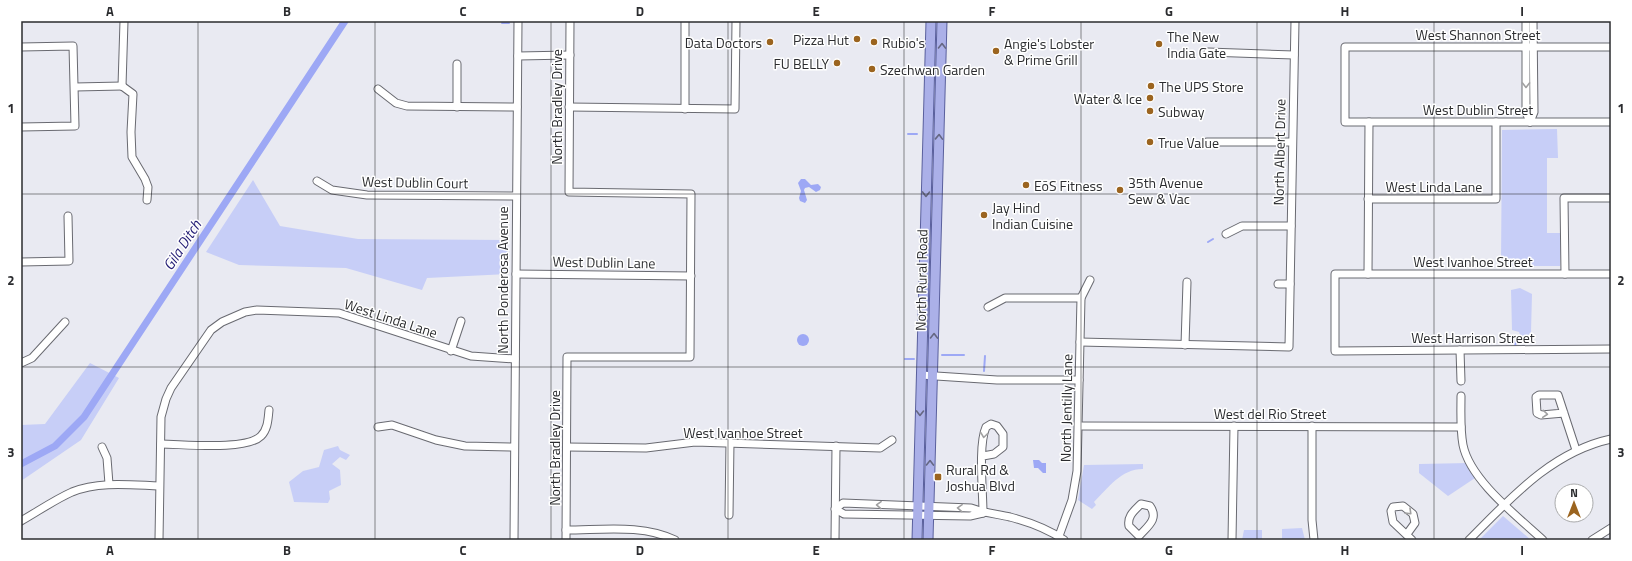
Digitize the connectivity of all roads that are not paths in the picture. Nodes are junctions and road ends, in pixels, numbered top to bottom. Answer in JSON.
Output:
{"nodes":[{"id":1,"x":124,"y":21,"type":"edge"},
{"id":2,"x":518,"y":21,"type":"edge"},
{"id":3,"x":570,"y":21,"type":"edge"},
{"id":4,"x":685,"y":21,"type":"edge"},
{"id":5,"x":736,"y":21,"type":"edge"},
{"id":6,"x":931,"y":21,"type":"edge"},
{"id":7,"x":942,"y":21,"type":"edge"},
{"id":8,"x":1295,"y":21,"type":"edge"},
{"id":9,"x":1526,"y":21,"type":"edge"},
{"id":10,"x":1533,"y":21,"type":"edge"},
{"id":11,"x":21,"y":47,"type":"edge"},
{"id":12,"x":1530,"y":47,"type":"junction"},
{"id":13,"x":1611,"y":47,"type":"edge"},
{"id":14,"x":1208,"y":52,"type":"dead end"},
{"id":15,"x":570,"y":55,"type":"junction"},
{"id":16,"x":1294,"y":55,"type":"junction"},
{"id":17,"x":518,"y":56,"type":"junction"},
{"id":18,"x":457,"y":64,"type":"dead end"},
{"id":19,"x":122,"y":86,"type":"junction"},
{"id":20,"x":74,"y":87,"type":"junction"},
{"id":21,"x":378,"y":89,"type":"dead end"},
{"id":22,"x":457,"y":107,"type":"junction"},
{"id":23,"x":517,"y":107,"type":"junction"},
{"id":24,"x":569,"y":107,"type":"junction"},
{"id":25,"x":685,"y":109,"type":"junction"},
{"id":26,"x":1345,"y":122,"type":"joint"},
{"id":27,"x":1369,"y":122,"type":"junction"},
{"id":28,"x":1496,"y":122,"type":"junction"},
{"id":29,"x":1530,"y":122,"type":"junction"},
{"id":30,"x":1611,"y":122,"type":"edge"},
{"id":31,"x":21,"y":127,"type":"edge"},
{"id":32,"x":1207,"y":142,"type":"dead end"},
{"id":33,"x":1292,"y":142,"type":"junction"},
{"id":34,"x":318,"y":181,"type":"dead end"},
{"id":35,"x":516,"y":196,"type":"junction"},
{"id":36,"x":1611,"y":198,"type":"edge"},
{"id":37,"x":1368,"y":199,"type":"junction"},
{"id":38,"x":147,"y":200,"type":"dead end"},
{"id":39,"x":68,"y":216,"type":"dead end"},
{"id":40,"x":1291,"y":226,"type":"junction"},
{"id":41,"x":1226,"y":234,"type":"dead end"},
{"id":42,"x":21,"y":262,"type":"edge"},
{"id":43,"x":516,"y":274,"type":"junction"},
{"id":44,"x":1368,"y":274,"type":"junction"},
{"id":45,"x":1565,"y":274,"type":"junction"},
{"id":46,"x":1611,"y":274,"type":"edge"},
{"id":47,"x":691,"y":276,"type":"junction"},
{"id":48,"x":1090,"y":280,"type":"dead end"},
{"id":49,"x":1187,"y":282,"type":"dead end"},
{"id":50,"x":1278,"y":284,"type":"dead end"},
{"id":51,"x":1290,"y":284,"type":"junction"},
{"id":52,"x":1081,"y":298,"type":"junction"},
{"id":53,"x":988,"y":307,"type":"dead end"},
{"id":54,"x":461,"y":321,"type":"dead end"},
{"id":55,"x":65,"y":322,"type":"dead end"},
{"id":56,"x":1080,"y":342,"type":"junction"},
{"id":57,"x":1185,"y":344,"type":"junction"},
{"id":58,"x":1611,"y":349,"type":"edge"},
{"id":59,"x":1460,"y":350,"type":"junction"},
{"id":60,"x":451,"y":351,"type":"junction"},
{"id":61,"x":1335,"y":351,"type":"joint"},
{"id":62,"x":515,"y":359,"type":"junction"},
{"id":63,"x":21,"y":363,"type":"edge"},
{"id":64,"x":921,"y":375,"type":"junction"},
{"id":65,"x":933,"y":376,"type":"junction"},
{"id":66,"x":1079,"y":380,"type":"junction"},
{"id":67,"x":1461,"y":381,"type":"dead end"},
{"id":68,"x":1461,"y":396,"type":"dead end"},
{"id":69,"x":269,"y":410,"type":"dead end"},
{"id":70,"x":1564,"y":413,"type":"dead end"},
{"id":71,"x":1079,"y":426,"type":"junction"},
{"id":72,"x":1234,"y":426,"type":"junction"},
{"id":73,"x":1312,"y":426,"type":"junction"},
{"id":74,"x":378,"y":427,"type":"dead end"},
{"id":75,"x":1461,"y":427,"type":"junction"},
{"id":76,"x":1611,"y":439,"type":"edge"},
{"id":77,"x":892,"y":440,"type":"dead end"},
{"id":78,"x":730,"y":442,"type":"junction"},
{"id":79,"x":161,"y":444,"type":"junction"},
{"id":80,"x":836,"y":446,"type":"junction"},
{"id":81,"x":102,"y":447,"type":"dead end"},
{"id":82,"x":514,"y":448,"type":"junction"},
{"id":83,"x":567,"y":448,"type":"junction"},
{"id":84,"x":1576,"y":450,"type":"junction"},
{"id":85,"x":983,"y":456,"type":"junction"},
{"id":86,"x":109,"y":484,"type":"junction"},
{"id":87,"x":160,"y":486,"type":"junction"},
{"id":88,"x":1505,"y":504,"type":"junction"},
{"id":89,"x":918,"y":506,"type":"junction"},
{"id":90,"x":929,"y":506,"type":"junction"},
{"id":91,"x":835,"y":509,"type":"junction"},
{"id":92,"x":983,"y":513,"type":"junction"},
{"id":93,"x":729,"y":515,"type":"dead end"},
{"id":94,"x":918,"y":516,"type":"junction"},
{"id":95,"x":929,"y":516,"type":"junction"},
{"id":96,"x":21,"y":521,"type":"edge"},
{"id":97,"x":1611,"y":528,"type":"edge"},
{"id":98,"x":566,"y":530,"type":"junction"},
{"id":99,"x":1062,"y":538,"type":"edge"},
{"id":100,"x":1137,"y":538,"type":"edge"},
{"id":101,"x":159,"y":540,"type":"edge"},
{"id":102,"x":514,"y":540,"type":"edge"},
{"id":103,"x":566,"y":540,"type":"edge"},
{"id":104,"x":675,"y":540,"type":"edge"},
{"id":105,"x":834,"y":540,"type":"edge"},
{"id":106,"x":917,"y":540,"type":"edge"},
{"id":107,"x":928,"y":540,"type":"edge"},
{"id":108,"x":1232,"y":540,"type":"edge"},
{"id":109,"x":1314,"y":540,"type":"edge"},
{"id":110,"x":1469,"y":540,"type":"edge"},
{"id":111,"x":1543,"y":540,"type":"edge"},
{"id":112,"x":1592,"y":540,"type":"edge"}],
"edges":[{"from":1,"to":19,"type":"street"},
{"from":2,"to":17,"type":"street","name":"North Ponderosa Avenue"},
{"from":3,"to":15,"type":"street","name":"North Bradley Drive"},
{"from":4,"to":25,"type":"street"},
{"from":5,"to":25,"type":"street"},
{"from":6,"to":64,"type":"main road","name":"North Rural Road","one_way":true},
{"from":65,"to":7,"type":"main road","name":"North Rural Road","one_way":true},
{"from":8,"to":16,"type":"street","name":"North Albert Drive"},
{"from":9,"to":12,"type":"street"},
{"from":10,"to":12,"type":"street"},
{"from":11,"to":20,"type":"street"},
{"from":12,"to":13,"type":"street","name":"West Shannon Street"},
{"from":12,"to":26,"type":"street","name":"West Shannon Street"},
{"from":12,"to":29,"type":"street"},
{"from":14,"to":16,"type":"street"},
{"from":15,"to":17,"type":"street"},
{"from":15,"to":24,"type":"street","name":"North Bradley Drive"},
{"from":16,"to":33,"type":"street","name":"North Albert Drive"},
{"from":17,"to":23,"type":"street","name":"North Ponderosa Avenue"},
{"from":18,"to":22,"type":"street"},
{"from":19,"to":20,"type":"street"},
{"from":19,"to":38,"type":"street"},
{"from":20,"to":31,"type":"street"},
{"from":21,"to":22,"type":"street"},
{"from":22,"to":23,"type":"street"},
{"from":23,"to":35,"type":"street","name":"North Ponderosa Avenue"},
{"from":24,"to":25,"type":"street"},
{"from":24,"to":47,"type":"street","name":"North Bradley Drive"},
{"from":26,"to":27,"type":"street","name":"West Dublin Street"},
{"from":27,"to":28,"type":"street","name":"West Dublin Street"},
{"from":27,"to":37,"type":"street"},
{"from":28,"to":29,"type":"street","name":"West Dublin Street"},
{"from":28,"to":37,"type":"street","name":"West Linda Lane"},
{"from":29,"to":30,"type":"street","name":"West Dublin Street"},
{"from":32,"to":33,"type":"street"},
{"from":33,"to":40,"type":"street","name":"North Albert Drive"},
{"from":34,"to":35,"type":"street","name":"West Dublin Court"},
{"from":35,"to":43,"type":"street","name":"North Ponderosa Avenue"},
{"from":36,"to":45,"type":"street"},
{"from":37,"to":44,"type":"street"},
{"from":39,"to":42,"type":"street"},
{"from":40,"to":41,"type":"street"},
{"from":40,"to":51,"type":"street","name":"North Albert Drive"},
{"from":43,"to":47,"type":"street","name":"West Dublin Lane"},
{"from":43,"to":62,"type":"street","name":"North Ponderosa Avenue"},
{"from":44,"to":45,"type":"street","name":"West Ivanhoe Street"},
{"from":44,"to":61,"type":"street","name":"West Ivanhoe Street"},
{"from":45,"to":46,"type":"street","name":"West Ivanhoe Street"},
{"from":47,"to":83,"type":"street","name":"North Bradley Drive"},
{"from":48,"to":52,"type":"street","name":"North Jentilly Lane"},
{"from":49,"to":57,"type":"street"},
{"from":50,"to":51,"type":"street"},
{"from":51,"to":57,"type":"street","name":"North Albert Drive"},
{"from":52,"to":53,"type":"street"},
{"from":52,"to":56,"type":"street","name":"North Jentilly Lane"},
{"from":54,"to":60,"type":"street"},
{"from":55,"to":63,"type":"street"},
{"from":56,"to":57,"type":"street"},
{"from":56,"to":66,"type":"street","name":"North Jentilly Lane"},
{"from":58,"to":59,"type":"street","name":"West Harrison Street"},
{"from":59,"to":61,"type":"street","name":"West Harrison Street"},
{"from":59,"to":67,"type":"street"},
{"from":60,"to":62,"type":"street","name":"West Linda Lane"},
{"from":60,"to":79,"type":"street","name":"West Linda Lane"},
{"from":62,"to":82,"type":"street","name":"North Ponderosa Avenue"},
{"from":64,"to":65,"type":"street"},
{"from":64,"to":89,"type":"main road","name":"North Rural Road","one_way":true},
{"from":65,"to":66,"type":"street"},
{"from":90,"to":65,"type":"main road","name":"North Rural Road","one_way":true},
{"from":66,"to":71,"type":"street","name":"North Jentilly Lane"},
{"from":68,"to":75,"type":"street"},
{"from":69,"to":79,"type":"street"},
{"from":70,"to":84,"type":"street"},
{"from":71,"to":72,"type":"street","name":"West del Rio Street"},
{"from":71,"to":99,"type":"street","name":"North Jentilly Lane"},
{"from":72,"to":73,"type":"street","name":"West del Rio Street"},
{"from":72,"to":108,"type":"street"},
{"from":73,"to":75,"type":"street","name":"West del Rio Street"},
{"from":73,"to":109,"type":"street"},
{"from":74,"to":82,"type":"street"},
{"from":75,"to":88,"type":"street"},
{"from":76,"to":84,"type":"street"},
{"from":77,"to":80,"type":"street","name":"West Ivanhoe Street"},
{"from":78,"to":80,"type":"street","name":"West Ivanhoe Street"},
{"from":78,"to":83,"type":"street","name":"West Ivanhoe Street"},
{"from":78,"to":93,"type":"street"},
{"from":79,"to":87,"type":"street"},
{"from":80,"to":91,"type":"street"},
{"from":81,"to":86,"type":"street"},
{"from":82,"to":102,"type":"street","name":"North Ponderosa Avenue"},
{"from":83,"to":98,"type":"street","name":"North Bradley Drive"},
{"from":84,"to":88,"type":"street"},
{"from":85,"to":85,"type":"street","one_way":true},
{"from":85,"to":92,"type":"street"},
{"from":86,"to":87,"type":"street"},
{"from":86,"to":96,"type":"street"},
{"from":87,"to":101,"type":"street"},
{"from":88,"to":110,"type":"street"},
{"from":88,"to":111,"type":"street"},
{"from":89,"to":90,"type":"street"},
{"from":89,"to":91,"type":"street","one_way":true},
{"from":89,"to":94,"type":"main road","name":"North Rural Road"},
{"from":92,"to":90,"type":"street","one_way":true},
{"from":90,"to":95,"type":"main road","name":"North Rural Road"},
{"from":91,"to":94,"type":"street"},
{"from":91,"to":105,"type":"street"},
{"from":92,"to":95,"type":"street"},
{"from":92,"to":99,"type":"street"},
{"from":94,"to":95,"type":"street"},
{"from":94,"to":106,"type":"main road","name":"North Rural Road"},
{"from":95,"to":107,"type":"main road","name":"North Rural Road"},
{"from":97,"to":112,"type":"street"},
{"from":98,"to":103,"type":"street","name":"North Bradley Drive"},
{"from":98,"to":104,"type":"street"},
{"from":100,"to":100,"type":"street"}]}
